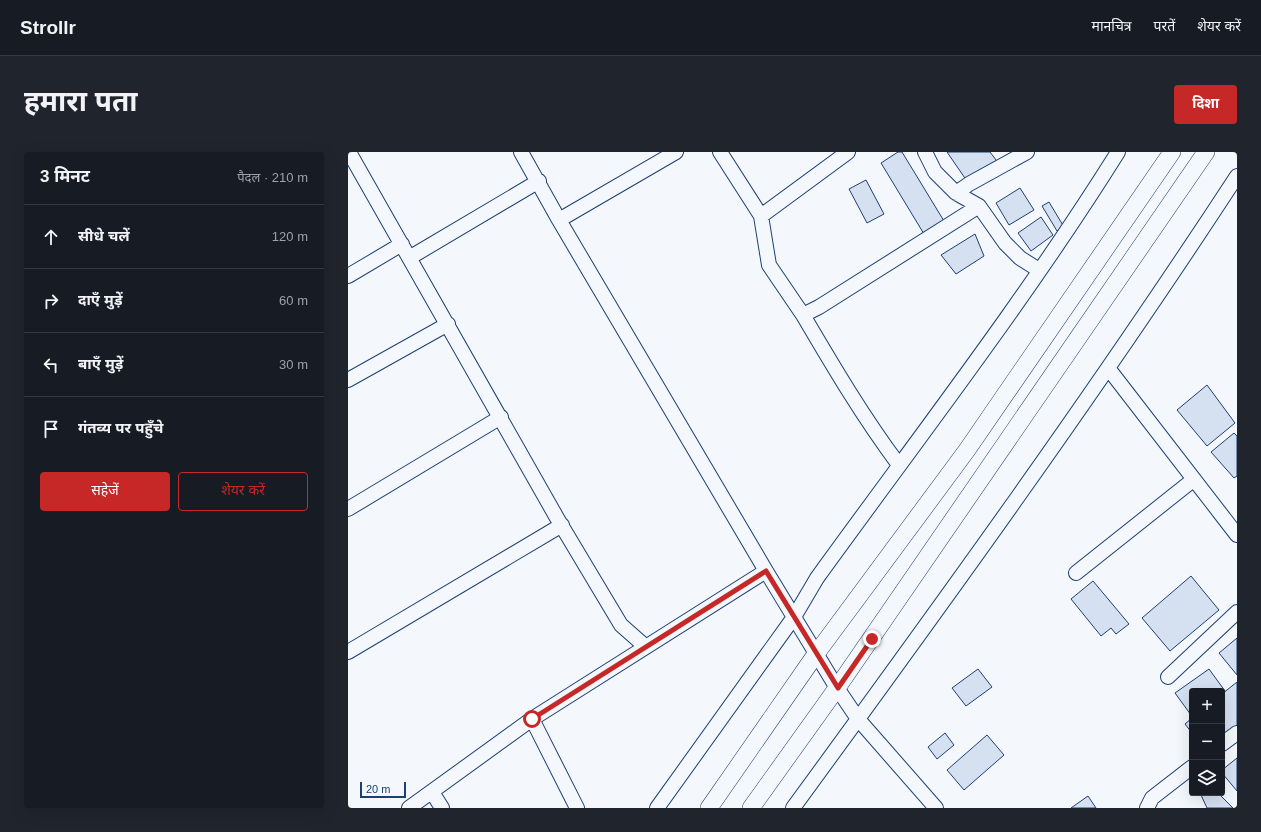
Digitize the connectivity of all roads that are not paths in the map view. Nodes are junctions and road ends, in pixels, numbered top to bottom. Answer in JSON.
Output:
{"nodes":[{"id":1,"x":348,"y":152,"type":"edge"},
{"id":2,"x":521,"y":152,"type":"edge"},
{"id":3,"x":676,"y":152,"type":"edge"},
{"id":4,"x":720,"y":152,"type":"edge"},
{"id":5,"x":848,"y":152,"type":"edge"},
{"id":6,"x":925,"y":152,"type":"edge"},
{"id":7,"x":1027,"y":152,"type":"edge"},
{"id":8,"x":1118,"y":152,"type":"edge"},
{"id":9,"x":1172,"y":152,"type":"edge"},
{"id":10,"x":1206,"y":152,"type":"edge"},
{"id":11,"x":1237,"y":176,"type":"edge"},
{"id":12,"x":539,"y":181,"type":"junction"},
{"id":13,"x":956,"y":193,"type":"junction"},
{"id":14,"x":979,"y":206,"type":"junction"},
{"id":15,"x":761,"y":216,"type":"junction"},
{"id":16,"x":559,"y":220,"type":"junction"},
{"id":17,"x":402,"y":244,"type":"junction"},
{"id":18,"x":409,"y":258,"type":"junction"},
{"id":19,"x":1039,"y":270,"type":"junction"},
{"id":20,"x":348,"y":276,"type":"edge"},
{"id":21,"x":803,"y":315,"type":"junction"},
{"id":22,"x":448,"y":324,"type":"junction"},
{"id":23,"x":1108,"y":368,"type":"junction"},
{"id":24,"x":348,"y":380,"type":"edge"},
{"id":25,"x":501,"y":418,"type":"junction"},
{"id":26,"x":899,"y":465,"type":"junction"},
{"id":27,"x":1193,"y":480,"type":"junction"},
{"id":28,"x":348,"y":509,"type":"edge"},
{"id":29,"x":562,"y":525,"type":"junction"},
{"id":30,"x":1237,"y":535,"type":"edge"},
{"id":31,"x":766,"y":571,"type":"junction"},
{"id":32,"x":1076,"y":573,"type":"dead end"},
{"id":33,"x":1237,"y":612,"type":"edge"},
{"id":34,"x":794,"y":617,"type":"junction"},
{"id":35,"x":646,"y":647,"type":"junction"},
{"id":36,"x":348,"y":652,"type":"edge"},
{"id":37,"x":816,"y":654,"type":"junction"},
{"id":38,"x":1168,"y":677,"type":"dead end"},
{"id":39,"x":838,"y":688,"type":"junction"},
{"id":40,"x":532,"y":719,"type":"junction"},
{"id":41,"x":858,"y":719,"type":"junction"},
{"id":42,"x":1237,"y":733,"type":"edge"},
{"id":43,"x":1225,"y":742,"type":"edge"},
{"id":44,"x":1189,"y":769,"type":"edge"},
{"id":45,"x":432,"y":792,"type":"junction"},
{"id":46,"x":409,"y":808,"type":"edge"},
{"id":47,"x":442,"y":808,"type":"edge"},
{"id":48,"x":577,"y":808,"type":"edge"},
{"id":49,"x":658,"y":808,"type":"edge"},
{"id":50,"x":709,"y":808,"type":"edge"},
{"id":51,"x":751,"y":808,"type":"edge"},
{"id":52,"x":793,"y":808,"type":"edge"},
{"id":53,"x":936,"y":808,"type":"edge"},
{"id":54,"x":1147,"y":808,"type":"edge"}],
"edges":[{"from":1,"to":17,"type":"street"},
{"from":2,"to":12,"type":"street"},
{"from":3,"to":16,"type":"street"},
{"from":4,"to":15,"type":"street"},
{"from":5,"to":15,"type":"street"},
{"from":6,"to":13,"type":"street"},
{"from":7,"to":13,"type":"street"},
{"from":8,"to":19,"type":"street"},
{"from":9,"to":37,"type":"street"},
{"from":10,"to":39,"type":"street"},
{"from":11,"to":23,"type":"street"},
{"from":12,"to":16,"type":"street"},
{"from":12,"to":18,"type":"street"},
{"from":13,"to":14,"type":"street"},
{"from":14,"to":19,"type":"street"},
{"from":14,"to":21,"type":"street"},
{"from":15,"to":21,"type":"street"},
{"from":16,"to":31,"type":"street"},
{"from":17,"to":18,"type":"street"},
{"from":17,"to":20,"type":"street"},
{"from":18,"to":22,"type":"street"},
{"from":19,"to":26,"type":"street"},
{"from":21,"to":26,"type":"street"},
{"from":22,"to":24,"type":"street"},
{"from":22,"to":25,"type":"street"},
{"from":23,"to":27,"type":"street"},
{"from":23,"to":41,"type":"street"},
{"from":25,"to":28,"type":"street"},
{"from":25,"to":29,"type":"street"},
{"from":26,"to":34,"type":"street"},
{"from":27,"to":30,"type":"street"},
{"from":27,"to":32,"type":"street"},
{"from":29,"to":35,"type":"street"},
{"from":29,"to":36,"type":"street"},
{"from":31,"to":34,"type":"street"},
{"from":31,"to":35,"type":"street"},
{"from":33,"to":38,"type":"street"},
{"from":34,"to":37,"type":"street"},
{"from":34,"to":49,"type":"street"},
{"from":35,"to":40,"type":"street"},
{"from":37,"to":39,"type":"street"},
{"from":37,"to":50,"type":"street"},
{"from":39,"to":41,"type":"street"},
{"from":39,"to":51,"type":"street"},
{"from":40,"to":45,"type":"street"},
{"from":40,"to":48,"type":"street"},
{"from":41,"to":52,"type":"street"},
{"from":41,"to":53,"type":"street"},
{"from":42,"to":43,"type":"street"},
{"from":44,"to":54,"type":"street"},
{"from":45,"to":46,"type":"street"},
{"from":45,"to":47,"type":"street"}]}
